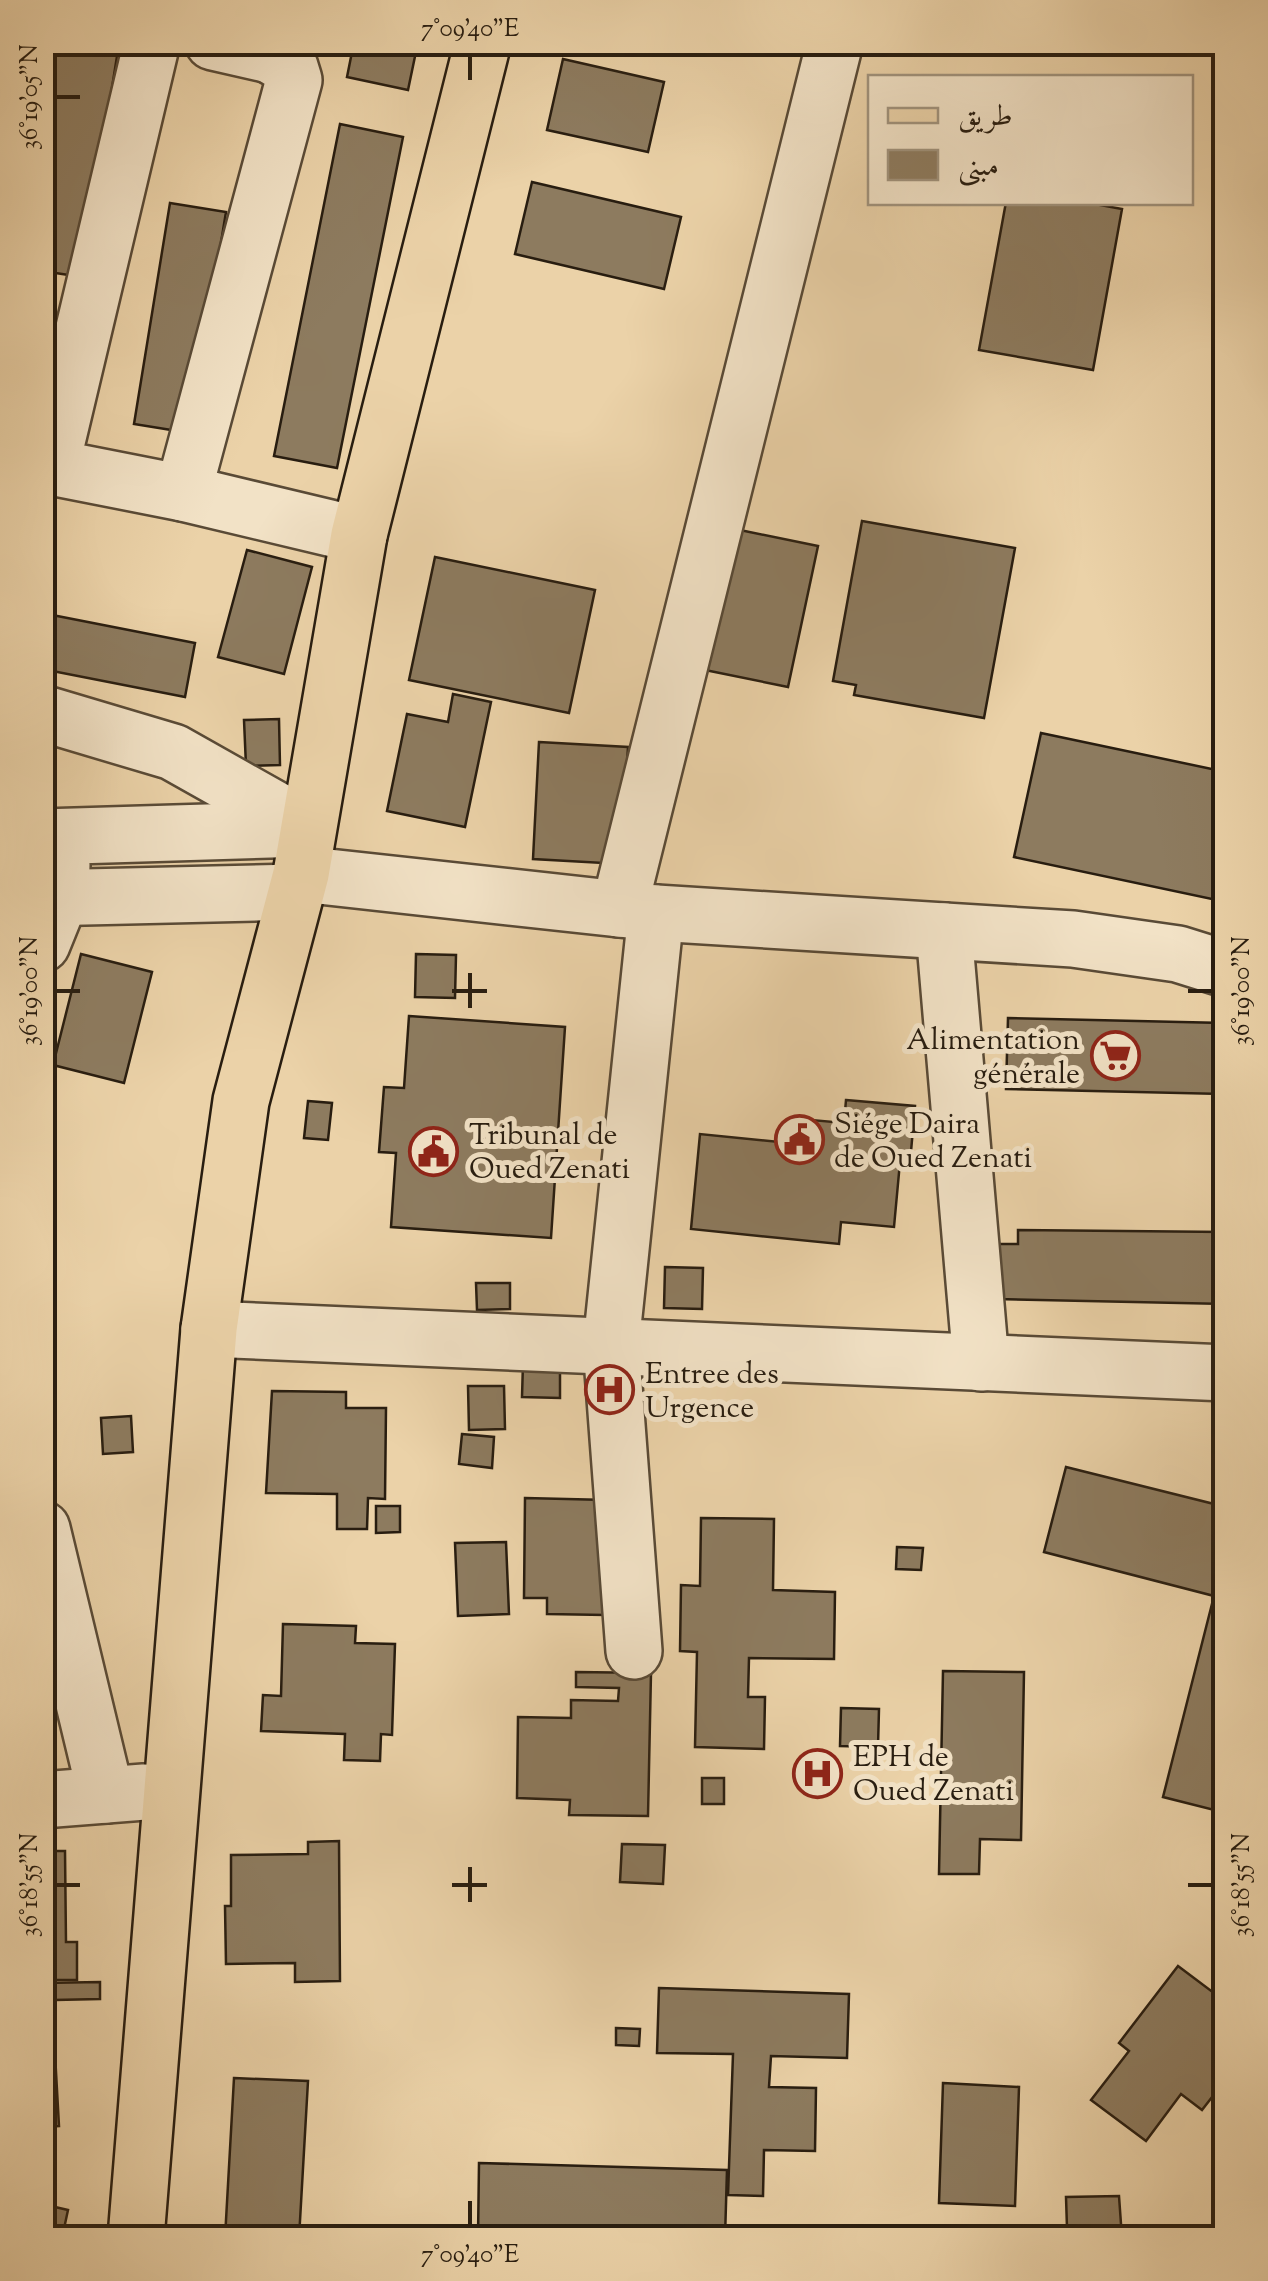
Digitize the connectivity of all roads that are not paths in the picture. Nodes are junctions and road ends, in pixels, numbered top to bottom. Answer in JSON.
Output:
{"nodes":[{"id":1,"x":152,"y":42,"type":"edge"},
{"id":2,"x":213,"y":42,"type":"edge"},
{"id":3,"x":483,"y":42,"type":"edge"},
{"id":4,"x":835,"y":42,"type":"edge"},
{"id":5,"x":272,"y":49,"type":"edge"},
{"id":6,"x":183,"y":493,"type":"junction"},
{"id":7,"x":358,"y":535,"type":"junction"},
{"id":8,"x":42,"y":713,"type":"edge"},
{"id":9,"x":53,"y":837,"type":"edge"},
{"id":10,"x":301,"y":865,"type":"junction"},
{"id":11,"x":638,"y":911,"type":"junction"},
{"id":12,"x":49,"y":913,"type":"edge"},
{"id":13,"x":944,"y":931,"type":"junction"},
{"id":14,"x":1226,"y":970,"type":"edge"},
{"id":15,"x":208,"y":1328,"type":"junction"},
{"id":16,"x":611,"y":1344,"type":"junction"},
{"id":17,"x":982,"y":1363,"type":"junction"},
{"id":18,"x":1226,"y":1373,"type":"edge"},
{"id":19,"x":42,"y":1529,"type":"edge"},
{"id":20,"x":634,"y":1651,"type":"dead end"},
{"id":21,"x":172,"y":1790,"type":"junction"},
{"id":22,"x":106,"y":1795,"type":"junction"},
{"id":23,"x":42,"y":1800,"type":"edge"},
{"id":24,"x":136,"y":2238,"type":"edge"}],
"edges":[{"from":1,"to":6,"type":"street"},
{"from":2,"to":5,"type":"street"},
{"from":3,"to":7,"type":"main road"},
{"from":4,"to":11,"type":"street"},
{"from":5,"to":6,"type":"street"},
{"from":6,"to":7,"type":"street"},
{"from":7,"to":10,"type":"main road"},
{"from":8,"to":10,"type":"street"},
{"from":9,"to":10,"type":"street"},
{"from":9,"to":12,"type":"street"},
{"from":10,"to":11,"type":"street"},
{"from":10,"to":12,"type":"street"},
{"from":10,"to":15,"type":"main road"},
{"from":11,"to":13,"type":"street"},
{"from":11,"to":16,"type":"street"},
{"from":13,"to":14,"type":"street"},
{"from":13,"to":17,"type":"street"},
{"from":15,"to":16,"type":"street"},
{"from":15,"to":21,"type":"main road"},
{"from":16,"to":17,"type":"street"},
{"from":16,"to":20,"type":"street"},
{"from":17,"to":18,"type":"street"},
{"from":19,"to":22,"type":"street"},
{"from":21,"to":22,"type":"street"},
{"from":21,"to":24,"type":"main road"},
{"from":22,"to":23,"type":"street"}]}
